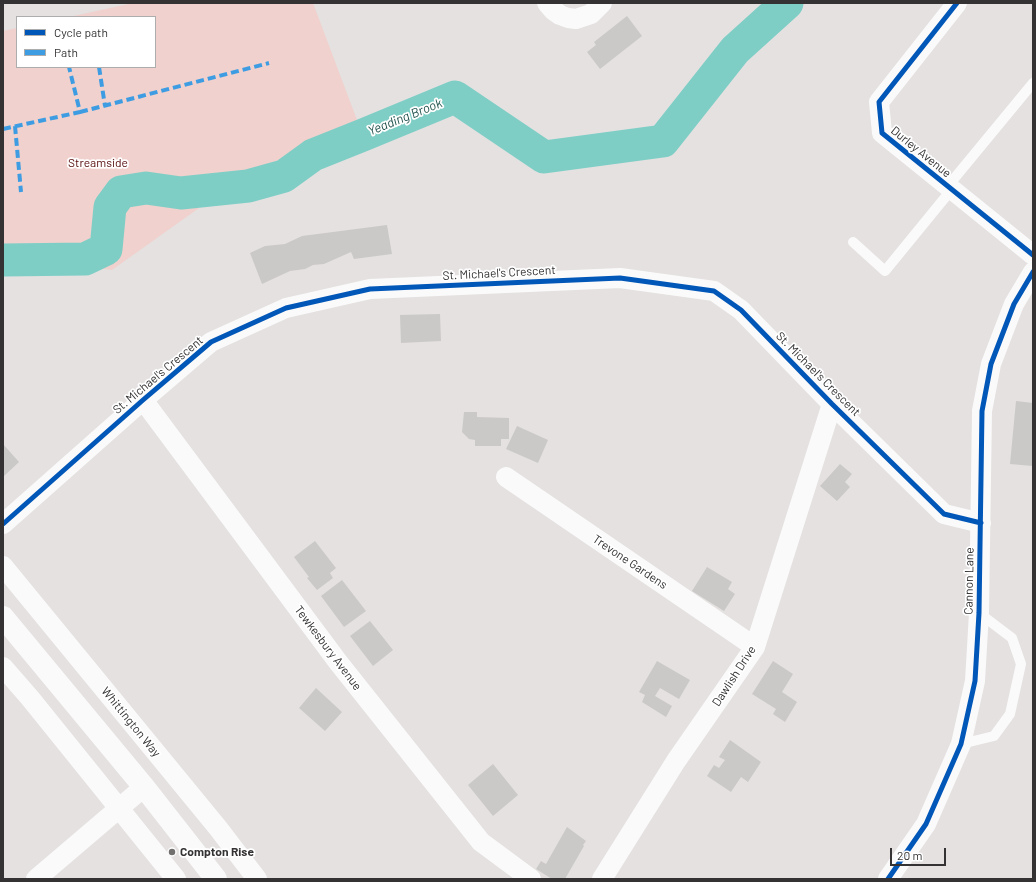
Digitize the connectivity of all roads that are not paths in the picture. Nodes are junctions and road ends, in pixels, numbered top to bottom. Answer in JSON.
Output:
{"nodes":[{"id":1,"x":548,"y":3,"type":"edge"},
{"id":2,"x":602,"y":3,"type":"edge"},
{"id":3,"x":957,"y":3,"type":"edge"},
{"id":4,"x":1033,"y":83,"type":"edge"},
{"id":5,"x":950,"y":188,"type":"junction"},
{"id":6,"x":853,"y":242,"type":"dead end"},
{"id":7,"x":1033,"y":255,"type":"edge"},
{"id":8,"x":1033,"y":272,"type":"edge"},
{"id":9,"x":143,"y":400,"type":"junction"},
{"id":10,"x":832,"y":404,"type":"junction"},
{"id":11,"x":506,"y":477,"type":"dead end"},
{"id":12,"x":3,"y":524,"type":"edge"},
{"id":13,"x":981,"y":524,"type":"junction"},
{"id":14,"x":3,"y":566,"type":"edge"},
{"id":15,"x":979,"y":613,"type":"junction"},
{"id":16,"x":3,"y":617,"type":"edge"},
{"id":17,"x":755,"y":647,"type":"junction"},
{"id":18,"x":3,"y":667,"type":"edge"},
{"id":19,"x":961,"y":744,"type":"junction"},
{"id":20,"x":144,"y":788,"type":"junction"},
{"id":21,"x":119,"y":809,"type":"junction"},
{"id":22,"x":36,"y":879,"type":"edge"},
{"id":23,"x":176,"y":879,"type":"edge"},
{"id":24,"x":216,"y":879,"type":"edge"},
{"id":25,"x":257,"y":879,"type":"edge"},
{"id":26,"x":531,"y":879,"type":"edge"},
{"id":27,"x":602,"y":879,"type":"edge"},
{"id":28,"x":888,"y":879,"type":"edge"}],
"edges":[{"from":1,"to":2,"type":"street"},
{"from":3,"to":5,"type":"street","name":"Durley Avenue"},
{"from":4,"to":5,"type":"lane"},
{"from":5,"to":6,"type":"lane"},
{"from":5,"to":7,"type":"street","name":"Durley Avenue"},
{"from":8,"to":13,"type":"street","name":"Cannon Lane"},
{"from":9,"to":10,"type":"street","name":"St. Michael's Crescent"},
{"from":9,"to":12,"type":"street","name":"St. Michael's Crescent"},
{"from":9,"to":26,"type":"street","name":"Tewkesbury Avenue"},
{"from":10,"to":13,"type":"street","name":"St. Michael's Crescent"},
{"from":10,"to":17,"type":"street","name":"Dawlish Drive"},
{"from":11,"to":17,"type":"street","name":"Trevone Gardens"},
{"from":13,"to":15,"type":"street","name":"Cannon Lane"},
{"from":14,"to":25,"type":"street","name":"Whittington Way"},
{"from":15,"to":19,"type":"street","name":"Cannon Lane"},
{"from":15,"to":19,"type":"lane"},
{"from":16,"to":20,"type":"street"},
{"from":17,"to":27,"type":"street","name":"Dawlish Drive"},
{"from":18,"to":21,"type":"street"},
{"from":19,"to":28,"type":"street","name":"Cannon Lane"},
{"from":20,"to":21,"type":"street"},
{"from":20,"to":24,"type":"street"},
{"from":21,"to":22,"type":"street"},
{"from":21,"to":23,"type":"street"}]}
